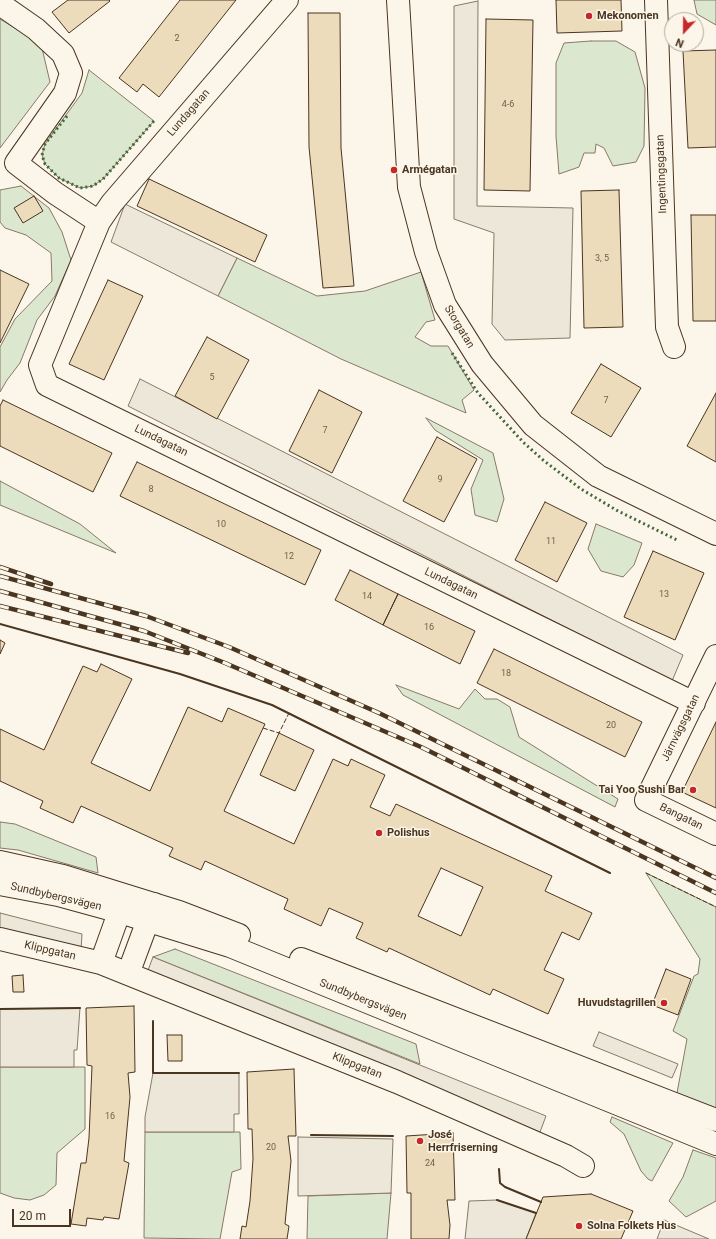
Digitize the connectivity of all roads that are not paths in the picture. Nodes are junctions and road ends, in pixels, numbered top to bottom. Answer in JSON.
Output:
{"nodes":[{"id":1,"x":287,"y":0,"type":"edge"},
{"id":2,"x":398,"y":0,"type":"edge"},
{"id":3,"x":656,"y":0,"type":"edge"},
{"id":4,"x":0,"y":4,"type":"edge"},
{"id":5,"x":8,"y":167,"type":"edge"},
{"id":6,"x":99,"y":222,"type":"junction"},
{"id":7,"x":674,"y":347,"type":"dead end"},
{"id":8,"x":716,"y":534,"type":"edge"},
{"id":9,"x":713,"y":670,"type":"edge"},
{"id":10,"x":694,"y":703,"type":"junction"},
{"id":11,"x":646,"y":800,"type":"joint"},
{"id":12,"x":716,"y":834,"type":"edge"},
{"id":13,"x":0,"y":862,"type":"edge"},
{"id":14,"x":0,"y":884,"type":"edge"},
{"id":15,"x":122,"y":904,"type":"junction"},
{"id":16,"x":151,"y":912,"type":"junction"},
{"id":17,"x":0,"y":939,"type":"edge"},
{"id":18,"x":101,"y":963,"type":"junction"},
{"id":19,"x":128,"y":974,"type":"junction"},
{"id":20,"x":716,"y":1120,"type":"edge"},
{"id":21,"x":716,"y":1144,"type":"edge"},
{"id":22,"x":583,"y":1166,"type":"dead end"}],
"edges":[{"from":1,"to":6,"type":"street","name":"Lundagatan"},
{"from":2,"to":8,"type":"street","name":"Storgatan"},
{"from":3,"to":7,"type":"street","name":"Ingentingsgatan"},
{"from":4,"to":5,"type":"street"},
{"from":5,"to":6,"type":"street"},
{"from":6,"to":10,"type":"street","name":"Lundagatan"},
{"from":9,"to":10,"type":"street","name":"Järnvägsgatan"},
{"from":10,"to":11,"type":"street","name":"Järnvägsgatan"},
{"from":11,"to":12,"type":"street","name":"Bangatan"},
{"from":13,"to":15,"type":"street","name":"Sundbybergsvägen"},
{"from":14,"to":15,"type":"street","name":"Sundbybergsvägen"},
{"from":15,"to":16,"type":"street","name":"Sundbybergsvägen"},
{"from":15,"to":18,"type":"street"},
{"from":16,"to":19,"type":"street"},
{"from":16,"to":20,"type":"street","name":"Sundbybergsvägen"},
{"from":16,"to":21,"type":"street","name":"Sundbybergsvägen"},
{"from":17,"to":18,"type":"street","name":"Klippgatan"},
{"from":18,"to":19,"type":"street","name":"Klippgatan"},
{"from":19,"to":22,"type":"street","name":"Klippgatan"}]}
